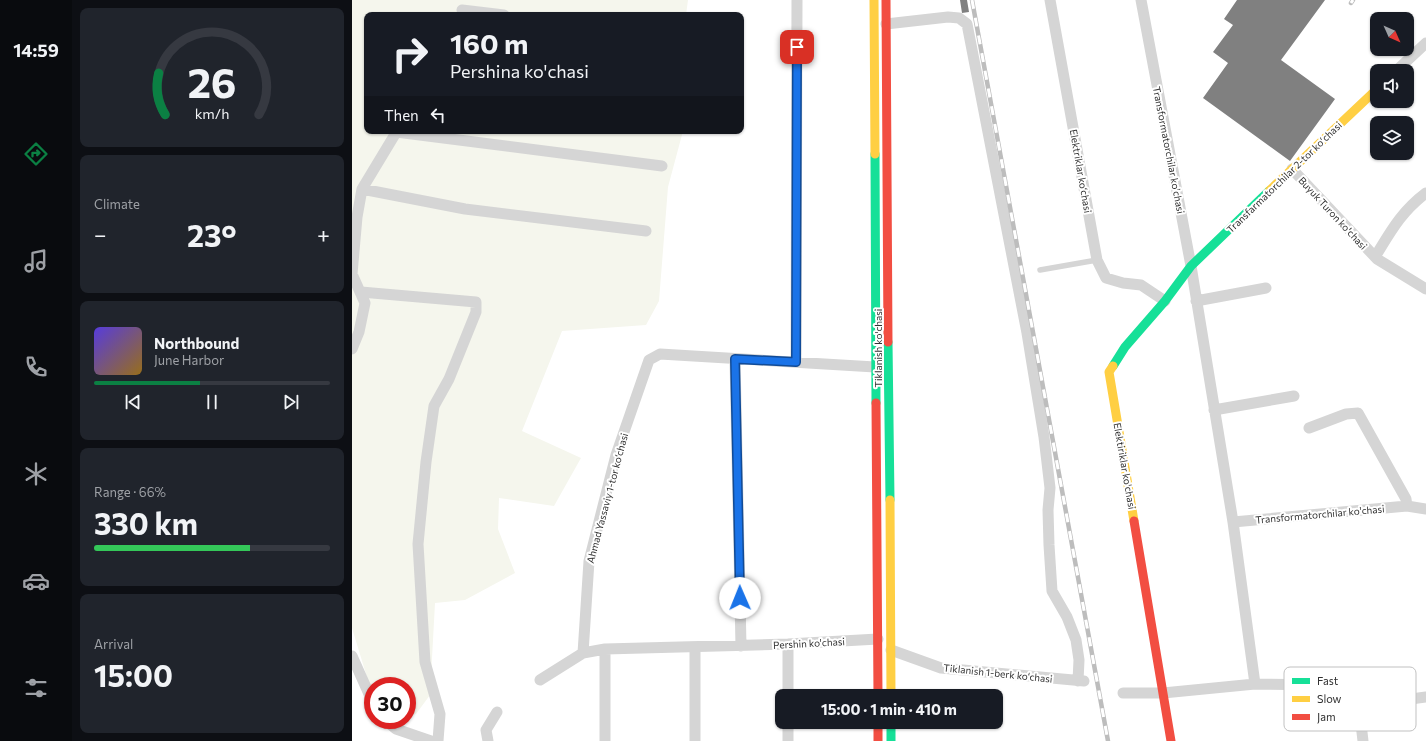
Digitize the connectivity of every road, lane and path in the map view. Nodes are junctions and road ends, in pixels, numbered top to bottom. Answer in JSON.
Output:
{"nodes":[{"id":1,"x":797,"y":0,"type":"edge"},
{"id":2,"x":874,"y":0,"type":"edge"},
{"id":3,"x":886,"y":0,"type":"edge"},
{"id":4,"x":1050,"y":0,"type":"edge"},
{"id":5,"x":1141,"y":0,"type":"edge"},
{"id":6,"x":462,"y":8,"type":"edge"},
{"id":7,"x":486,"y":12,"type":"edge"},
{"id":8,"x":886,"y":24,"type":"junction"},
{"id":9,"x":1426,"y":43,"type":"edge"},
{"id":10,"x":1404,"y":64,"type":"edge"},
{"id":11,"x":1370,"y":96,"type":"edge"},
{"id":12,"x":394,"y":134,"type":"edge"},
{"id":13,"x":419,"y":134,"type":"edge"},
{"id":14,"x":662,"y":166,"type":"dead end"},
{"id":15,"x":1292,"y":169,"type":"junction"},
{"id":16,"x":362,"y":189,"type":"junction"},
{"id":17,"x":1426,"y":193,"type":"edge"},
{"id":18,"x":646,"y":231,"type":"dead end"},
{"id":19,"x":1375,"y":257,"type":"junction"},
{"id":20,"x":1097,"y":260,"type":"junction"},
{"id":21,"x":1191,"y":266,"type":"junction"},
{"id":22,"x":1040,"y":270,"type":"dead end"},
{"id":23,"x":1266,"y":288,"type":"dead end"},
{"id":24,"x":1426,"y":289,"type":"edge"},
{"id":25,"x":361,"y":292,"type":"junction"},
{"id":26,"x":1165,"y":301,"type":"junction"},
{"id":27,"x":1196,"y":301,"type":"junction"},
{"id":28,"x":352,"y":350,"type":"edge"},
{"id":29,"x":735,"y":359,"type":"junction"},
{"id":30,"x":796,"y":362,"type":"junction"},
{"id":31,"x":876,"y":367,"type":"junction"},
{"id":32,"x":1294,"y":396,"type":"dead end"},
{"id":33,"x":1214,"y":410,"type":"junction"},
{"id":34,"x":1309,"y":428,"type":"dead end"},
{"id":35,"x":1407,"y":506,"type":"junction"},
{"id":36,"x":1426,"y":509,"type":"edge"},
{"id":37,"x":1233,"y":522,"type":"junction"},
{"id":38,"x":878,"y":639,"type":"junction"},
{"id":39,"x":788,"y":644,"type":"junction"},
{"id":40,"x":741,"y":646,"type":"junction"},
{"id":41,"x":695,"y":647,"type":"junction"},
{"id":42,"x":605,"y":649,"type":"junction"},
{"id":43,"x":891,"y":650,"type":"junction"},
{"id":44,"x":583,"y":652,"type":"junction"},
{"id":45,"x":352,"y":656,"type":"edge"},
{"id":46,"x":540,"y":680,"type":"dead end"},
{"id":47,"x":364,"y":683,"type":"edge"},
{"id":48,"x":1255,"y":684,"type":"junction"},
{"id":49,"x":1284,"y":684,"type":"edge"},
{"id":50,"x":788,"y":689,"type":"edge"},
{"id":51,"x":878,"y":689,"type":"edge"},
{"id":52,"x":891,"y":689,"type":"edge"},
{"id":53,"x":1124,"y":693,"type":"dead end"},
{"id":54,"x":1163,"y":693,"type":"junction"},
{"id":55,"x":1426,"y":697,"type":"edge"},
{"id":56,"x":1416,"y":698,"type":"edge"},
{"id":57,"x":497,"y":712,"type":"dead end"},
{"id":58,"x":396,"y":729,"type":"edge"},
{"id":59,"x":788,"y":729,"type":"edge"},
{"id":60,"x":878,"y":729,"type":"edge"},
{"id":61,"x":891,"y":729,"type":"edge"},
{"id":62,"x":1362,"y":731,"type":"edge"},
{"id":63,"x":431,"y":741,"type":"edge"},
{"id":64,"x":438,"y":741,"type":"edge"},
{"id":65,"x":488,"y":741,"type":"edge"},
{"id":66,"x":605,"y":741,"type":"edge"},
{"id":67,"x":695,"y":741,"type":"edge"},
{"id":68,"x":788,"y":741,"type":"edge"},
{"id":69,"x":878,"y":741,"type":"edge"},
{"id":70,"x":891,"y":741,"type":"edge"},
{"id":71,"x":1171,"y":741,"type":"edge"},
{"id":72,"x":1363,"y":741,"type":"edge"}],
"edges":[{"from":1,"to":30,"type":"street"},
{"from":2,"to":31,"type":"main road"},
{"from":3,"to":8,"type":"main road","name":"Tiklanish ko'chasi"},
{"from":4,"to":20,"type":"street","name":"Elektriklar ko‘chasi"},
{"from":5,"to":21,"type":"street","name":"Transformatorchilar ko'chasi"},
{"from":6,"to":7,"type":"street"},
{"from":8,"to":43,"type":"main road","name":"Tiklanish ko'chasi"},
{"from":8,"to":43,"type":"street","name":"Tiklanish 1-berk ko‘chasi"},
{"from":9,"to":10,"type":"street"},
{"from":11,"to":15,"type":"main road","name":"Transfarmatorchilar 2-tor koʻchasi"},
{"from":12,"to":16,"type":"street"},
{"from":13,"to":14,"type":"street"},
{"from":15,"to":19,"type":"street","name":"Buyuk Turon ko'chasi"},
{"from":15,"to":21,"type":"main road","name":"Transfarmatorchilar 2-tor koʻchasi"},
{"from":16,"to":18,"type":"street"},
{"from":16,"to":25,"type":"street"},
{"from":17,"to":19,"type":"street","name":"Buyuk Turon ko'chasi"},
{"from":19,"to":24,"type":"street","name":"Buyuk Turon ko'chasi"},
{"from":20,"to":22,"type":"lane"},
{"from":20,"to":26,"type":"street","name":"Elektriklar ko‘chasi"},
{"from":21,"to":26,"type":"main road","name":"Elektiriklar ko'chasi"},
{"from":21,"to":27,"type":"street","name":"Transformatorchilar ko'chasi"},
{"from":23,"to":27,"type":"street"},
{"from":25,"to":28,"type":"street"},
{"from":25,"to":64,"type":"street"},
{"from":26,"to":54,"type":"main road","name":"Elektiriklar ko'chasi"},
{"from":27,"to":33,"type":"street","name":"Transformatorchilar ko'chasi"},
{"from":29,"to":30,"type":"street"},
{"from":29,"to":40,"type":"street"},
{"from":29,"to":44,"type":"street","name":"Ahmad Yassaviy 1-tor ko‘chasi"},
{"from":30,"to":31,"type":"street"},
{"from":31,"to":38,"type":"main road"},
{"from":32,"to":33,"type":"street"},
{"from":33,"to":37,"type":"street","name":"Transformatorchilar ko'chasi"},
{"from":34,"to":35,"type":"street"},
{"from":35,"to":36,"type":"street"},
{"from":35,"to":37,"type":"street","name":"Transformatorchilar ko'chasi"},
{"from":37,"to":48,"type":"street","name":"Transformatorchilar ko'chasi"},
{"from":38,"to":39,"type":"street","name":"Pershin ko'chasi"},
{"from":38,"to":43,"type":"main road"},
{"from":38,"to":51,"type":"main road"},
{"from":39,"to":40,"type":"street","name":"Pershin ko'chasi"},
{"from":39,"to":50,"type":"street"},
{"from":40,"to":41,"type":"street","name":"Pershin ko'chasi"},
{"from":41,"to":42,"type":"street","name":"Pershin ko'chasi"},
{"from":41,"to":67,"type":"street"},
{"from":42,"to":44,"type":"street","name":"Pershin ko'chasi"},
{"from":42,"to":66,"type":"street"},
{"from":43,"to":52,"type":"main road","name":"Tiklanish ko'chasi"},
{"from":44,"to":46,"type":"street"},
{"from":45,"to":47,"type":"street"},
{"from":48,"to":49,"type":"street"},
{"from":48,"to":54,"type":"street"},
{"from":53,"to":54,"type":"street"},
{"from":54,"to":71,"type":"main road","name":"Elektiriklar ko'chasi"},
{"from":55,"to":56,"type":"street"},
{"from":57,"to":65,"type":"street"},
{"from":58,"to":63,"type":"street"},
{"from":59,"to":68,"type":"street"},
{"from":60,"to":69,"type":"main road"},
{"from":61,"to":70,"type":"main road"},
{"from":62,"to":72,"type":"street"}]}
